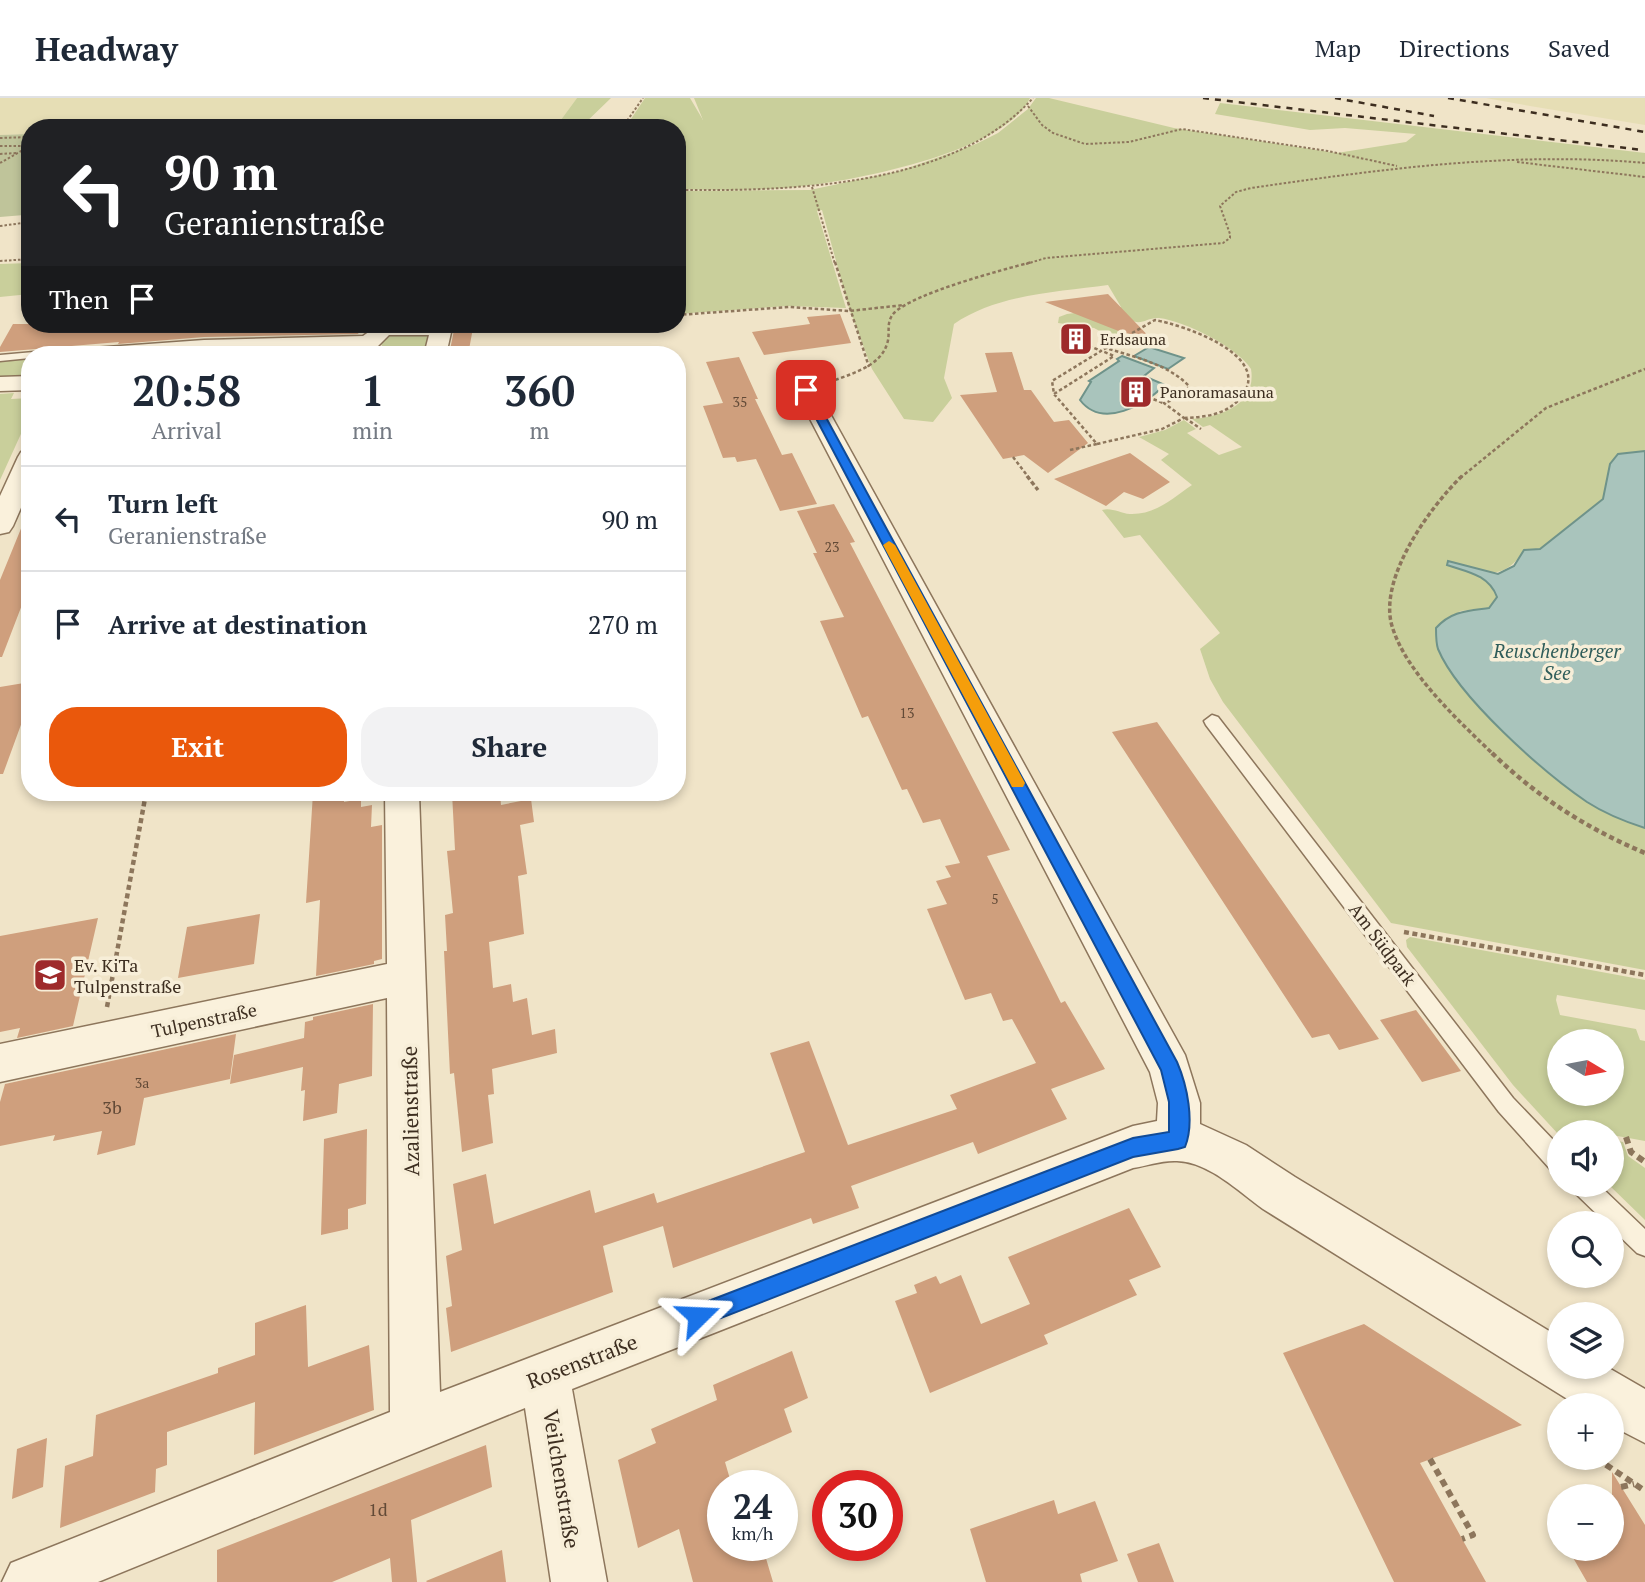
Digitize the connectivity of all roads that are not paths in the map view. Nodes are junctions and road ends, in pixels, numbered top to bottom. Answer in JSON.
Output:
{"nodes":[{"id":1,"x":21,"y":356,"type":"edge"},
{"id":2,"x":0,"y":358,"type":"edge"},
{"id":3,"x":21,"y":383,"type":"edge"},
{"id":4,"x":0,"y":384,"type":"edge"},
{"id":5,"x":806,"y":390,"type":"road end"},
{"id":6,"x":21,"y":478,"type":"edge"},
{"id":7,"x":0,"y":526,"type":"edge"},
{"id":8,"x":1212,"y":720,"type":"dead end"},
{"id":9,"x":402,"y":801,"type":"edge"},
{"id":10,"x":407,"y":977,"type":"junction"},
{"id":11,"x":0,"y":1063,"type":"edge"},
{"id":12,"x":1178,"y":1140,"type":"junction"},
{"id":13,"x":1547,"y":1150,"type":"edge"},
{"id":14,"x":1595,"y":1197,"type":"edge"},
{"id":15,"x":1645,"y":1245,"type":"edge"},
{"id":16,"x":1547,"y":1358,"type":"edge"},
{"id":17,"x":545,"y":1375,"type":"junction"},
{"id":18,"x":1581,"y":1379,"type":"edge"},
{"id":19,"x":1645,"y":1418,"type":"edge"},
{"id":20,"x":416,"y":1429,"type":"junction"},
{"id":21,"x":30,"y":1582,"type":"edge"},
{"id":22,"x":579,"y":1582,"type":"edge"}],
"edges":[{"from":1,"to":2,"type":"lane"},
{"from":3,"to":4,"type":"street"},
{"from":5,"to":12,"type":"street"},
{"from":6,"to":7,"type":"street"},
{"from":8,"to":13,"type":"lane","name":"Am Südpark"},
{"from":9,"to":10,"type":"street","name":"Azalienstraße"},
{"from":10,"to":11,"type":"street","name":"Tulpenstraße"},
{"from":10,"to":20,"type":"street","name":"Azalienstraße"},
{"from":12,"to":16,"type":"street"},
{"from":12,"to":17,"type":"street","name":"Rosenstraße"},
{"from":14,"to":15,"type":"lane"},
{"from":17,"to":20,"type":"street","name":"Rosenstraße"},
{"from":17,"to":22,"type":"street","name":"Veilchenstraße"},
{"from":18,"to":19,"type":"street"},
{"from":20,"to":21,"type":"street","name":"Rosenstraße"}]}
